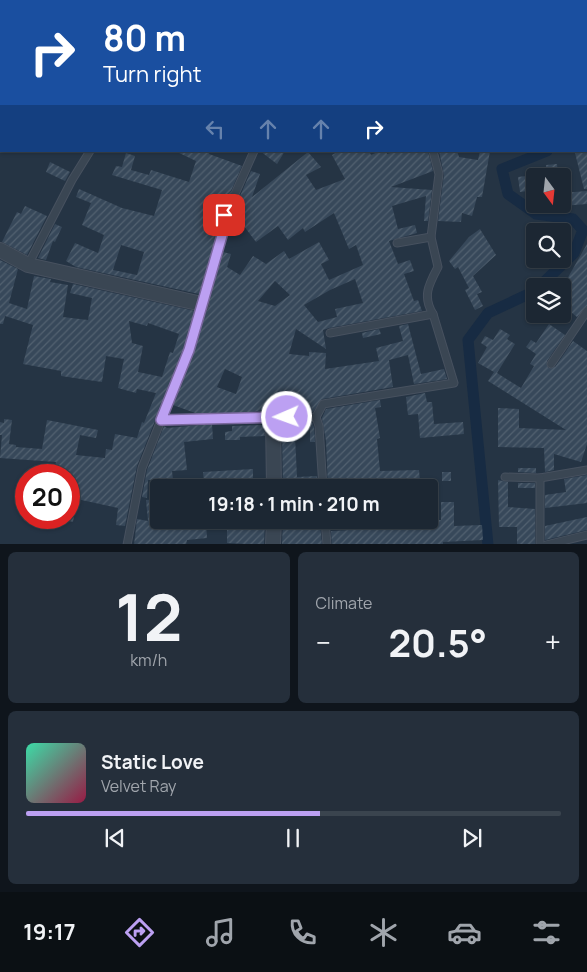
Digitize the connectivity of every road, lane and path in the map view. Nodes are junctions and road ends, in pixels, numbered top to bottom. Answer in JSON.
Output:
{"nodes":[{"id":1,"x":89,"y":152,"type":"edge"},
{"id":2,"x":254,"y":152,"type":"edge"},
{"id":3,"x":433,"y":152,"type":"edge"},
{"id":4,"x":431,"y":238,"type":"junction"},
{"id":5,"x":397,"y":243,"type":"dead end"},
{"id":6,"x":0,"y":250,"type":"edge"},
{"id":7,"x":28,"y":265,"type":"junction"},
{"id":8,"x":202,"y":304,"type":"junction"},
{"id":9,"x":587,"y":310,"type":"edge"},
{"id":10,"x":433,"y":314,"type":"junction"},
{"id":11,"x":330,"y":333,"type":"dead end"},
{"id":12,"x":551,"y":364,"type":"dead end"},
{"id":13,"x":316,"y":416,"type":"junction"},
{"id":14,"x":273,"y":418,"type":"junction"},
{"id":15,"x":161,"y":420,"type":"junction"},
{"id":16,"x":587,"y":470,"type":"edge"},
{"id":17,"x":504,"y":477,"type":"dead end"},
{"id":18,"x":540,"y":478,"type":"junction"},
{"id":19,"x":274,"y":479,"type":"edge"},
{"id":20,"x":322,"y":479,"type":"edge"},
{"id":21,"x":274,"y":529,"type":"edge"},
{"id":22,"x":326,"y":529,"type":"edge"},
{"id":23,"x":587,"y":534,"type":"edge"},
{"id":24,"x":127,"y":544,"type":"edge"},
{"id":25,"x":273,"y":544,"type":"edge"},
{"id":26,"x":327,"y":544,"type":"edge"},
{"id":27,"x":540,"y":544,"type":"edge"},
{"id":28,"x":546,"y":544,"type":"edge"}],
"edges":[{"from":1,"to":7,"type":"lane"},
{"from":2,"to":8,"type":"lane"},
{"from":3,"to":4,"type":"lane"},
{"from":4,"to":5,"type":"lane"},
{"from":4,"to":10,"type":"lane"},
{"from":6,"to":7,"type":"street"},
{"from":7,"to":8,"type":"street"},
{"from":8,"to":15,"type":"lane"},
{"from":9,"to":12,"type":"lane"},
{"from":10,"to":11,"type":"lane"},
{"from":10,"to":13,"type":"lane"},
{"from":13,"to":14,"type":"lane"},
{"from":13,"to":20,"type":"lane"},
{"from":14,"to":15,"type":"lane"},
{"from":14,"to":19,"type":"street"},
{"from":15,"to":24,"type":"lane"},
{"from":16,"to":18,"type":"lane"},
{"from":17,"to":18,"type":"lane"},
{"from":18,"to":27,"type":"lane"},
{"from":21,"to":25,"type":"street"},
{"from":22,"to":26,"type":"lane"},
{"from":23,"to":28,"type":"lane"}]}
